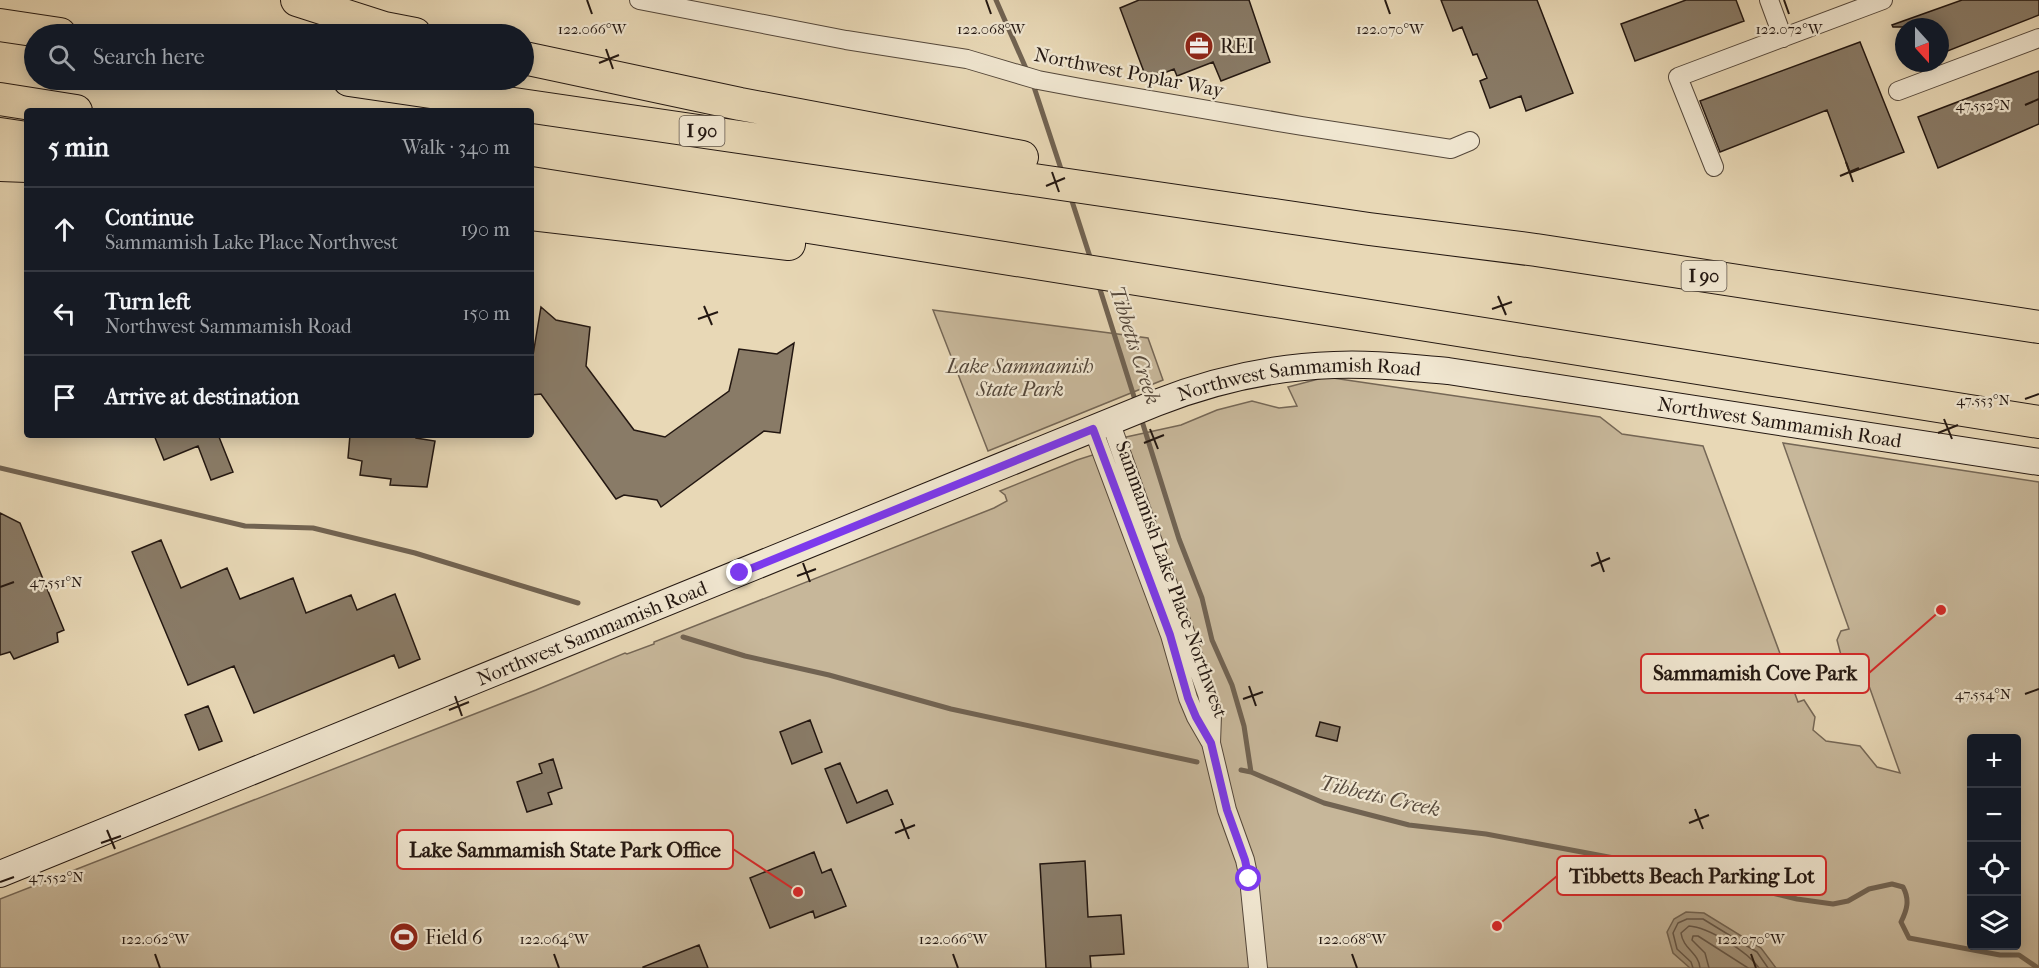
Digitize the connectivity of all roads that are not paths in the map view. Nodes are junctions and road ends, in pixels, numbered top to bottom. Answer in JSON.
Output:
{"nodes":[{"id":1,"x":297,"y":0,"type":"edge"},
{"id":2,"x":639,"y":0,"type":"edge"},
{"id":3,"x":1768,"y":0,"type":"edge"},
{"id":4,"x":1883,"y":0,"type":"edge"},
{"id":5,"x":372,"y":24,"type":"edge"},
{"id":6,"x":0,"y":25,"type":"edge"},
{"id":7,"x":24,"y":29,"type":"edge"},
{"id":8,"x":1783,"y":38,"type":"junction"},
{"id":9,"x":2039,"y":38,"type":"edge"},
{"id":10,"x":534,"y":60,"type":"edge"},
{"id":11,"x":425,"y":90,"type":"edge"},
{"id":12,"x":1898,"y":91,"type":"dead end"},
{"id":13,"x":0,"y":99,"type":"edge"},
{"id":14,"x":57,"y":108,"type":"edge"},
{"id":15,"x":0,"y":134,"type":"edge"},
{"id":16,"x":24,"y":138,"type":"edge"},
{"id":17,"x":1470,"y":141,"type":"dead end"},
{"id":18,"x":0,"y":165,"type":"edge"},
{"id":19,"x":24,"y":166,"type":"edge"},
{"id":20,"x":1714,"y":167,"type":"dead end"},
{"id":21,"x":1050,"y":172,"type":"junction"},
{"id":22,"x":534,"y":183,"type":"edge"},
{"id":23,"x":541,"y":215,"type":"edge"},
{"id":24,"x":1082,"y":270,"type":"junction"},
{"id":25,"x":2039,"y":327,"type":"edge"},
{"id":26,"x":1110,"y":421,"type":"junction"},
{"id":27,"x":2039,"y":422,"type":"edge"},
{"id":28,"x":2039,"y":462,"type":"edge"},
{"id":29,"x":0,"y":874,"type":"edge"},
{"id":30,"x":1258,"y":968,"type":"edge"}],
"edges":[{"from":1,"to":5,"type":"highway"},
{"from":2,"to":17,"type":"street","name":"Northwest Poplar Way"},
{"from":3,"to":8,"type":"street"},
{"from":4,"to":8,"type":"street"},
{"from":6,"to":7,"type":"highway"},
{"from":8,"to":20,"type":"street"},
{"from":9,"to":12,"type":"street"},
{"from":10,"to":21,"type":"highway"},
{"from":11,"to":21,"type":"highway","number":"I 90"},
{"from":13,"to":14,"type":"highway"},
{"from":15,"to":16,"type":"highway"},
{"from":18,"to":19,"type":"highway"},
{"from":21,"to":25,"type":"highway","number":"I 90"},
{"from":22,"to":24,"type":"highway"},
{"from":23,"to":24,"type":"highway"},
{"from":24,"to":27,"type":"highway"},
{"from":26,"to":28,"type":"street","name":"Northwest Sammamish Road"},
{"from":26,"to":29,"type":"street","name":"Northwest Sammamish Road"},
{"from":26,"to":30,"type":"street","name":"Sammamish Lake Place Northwest"}]}
